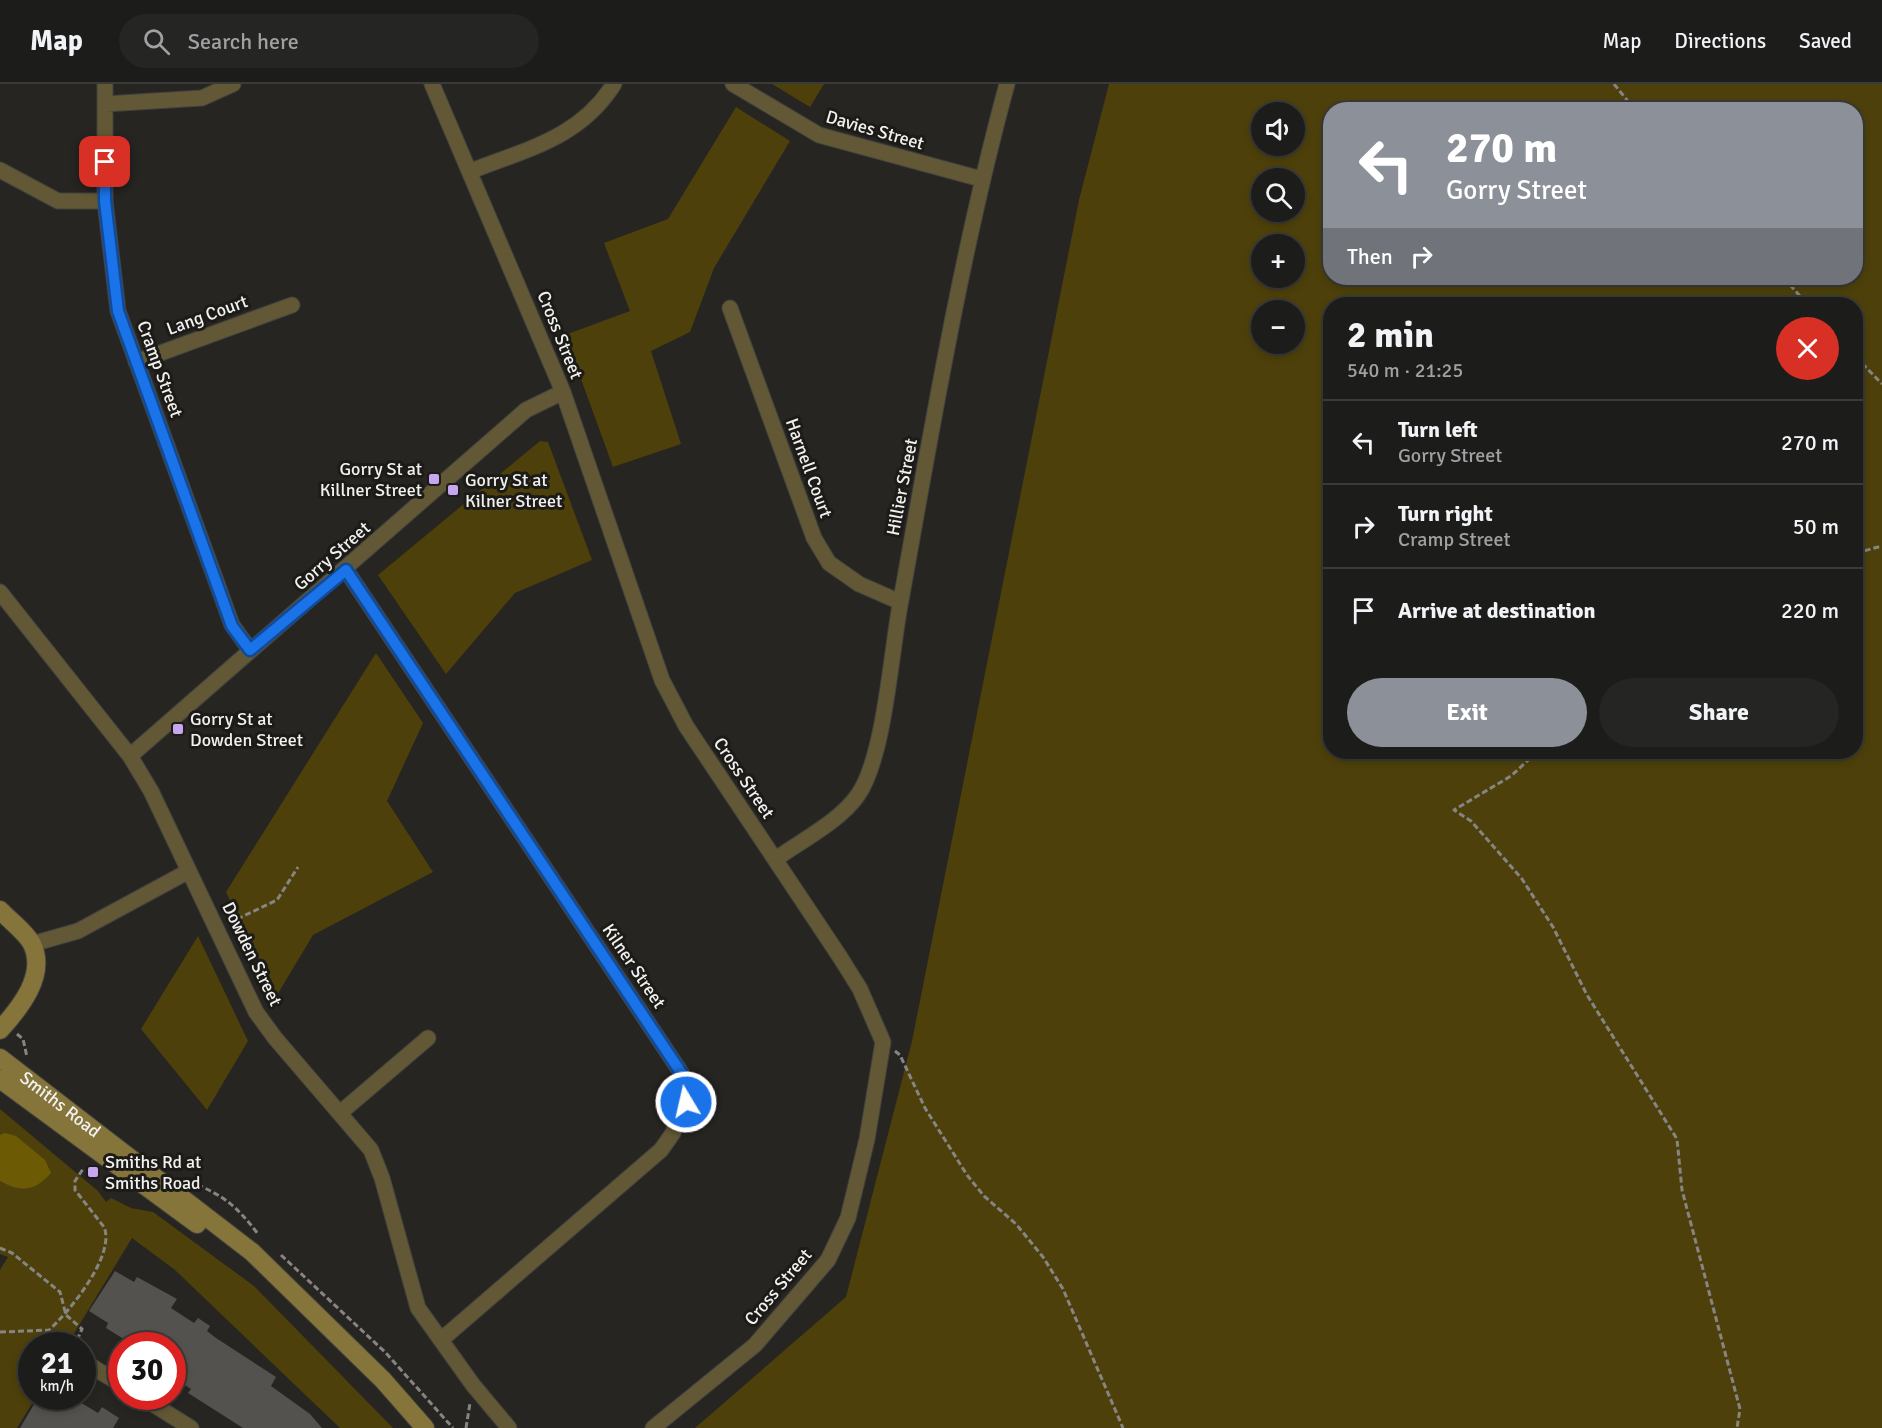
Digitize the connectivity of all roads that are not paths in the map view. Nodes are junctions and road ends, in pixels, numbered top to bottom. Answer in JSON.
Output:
{"nodes":[{"id":1,"x":105,"y":84,"type":"edge"},
{"id":2,"x":233,"y":84,"type":"edge"},
{"id":3,"x":432,"y":84,"type":"edge"},
{"id":4,"x":614,"y":84,"type":"edge"},
{"id":5,"x":734,"y":84,"type":"edge"},
{"id":6,"x":1007,"y":84,"type":"edge"},
{"id":7,"x":105,"y":104,"type":"junction"},
{"id":8,"x":0,"y":170,"type":"edge"},
{"id":9,"x":471,"y":171,"type":"junction"},
{"id":10,"x":981,"y":179,"type":"junction"},
{"id":11,"x":105,"y":201,"type":"junction"},
{"id":12,"x":292,"y":305,"type":"dead end"},
{"id":13,"x":730,"y":308,"type":"dead end"},
{"id":14,"x":136,"y":362,"type":"junction"},
{"id":15,"x":562,"y":392,"type":"junction"},
{"id":16,"x":346,"y":570,"type":"junction"},
{"id":17,"x":0,"y":592,"type":"edge"},
{"id":18,"x":900,"y":602,"type":"junction"},
{"id":19,"x":250,"y":650,"type":"junction"},
{"id":20,"x":130,"y":756,"type":"junction"},
{"id":21,"x":776,"y":859,"type":"junction"},
{"id":22,"x":189,"y":871,"type":"junction"},
{"id":23,"x":0,"y":910,"type":"edge"},
{"id":24,"x":32,"y":944,"type":"junction"},
{"id":25,"x":0,"y":1030,"type":"edge"},
{"id":26,"x":428,"y":1038,"type":"dead end"},
{"id":27,"x":0,"y":1058,"type":"edge"},
{"id":28,"x":0,"y":1079,"type":"edge"},
{"id":29,"x":340,"y":1113,"type":"junction"},
{"id":30,"x":287,"y":1287,"type":"junction"},
{"id":31,"x":441,"y":1340,"type":"junction"},
{"id":32,"x":162,"y":1410,"type":"edge"},
{"id":33,"x":191,"y":1428,"type":"edge"},
{"id":34,"x":425,"y":1428,"type":"edge"},
{"id":35,"x":509,"y":1428,"type":"edge"},
{"id":36,"x":653,"y":1428,"type":"edge"}],
"edges":[{"from":1,"to":7,"type":"street","name":"Cramp Street"},
{"from":2,"to":7,"type":"street"},
{"from":3,"to":9,"type":"street","name":"Cross Street"},
{"from":4,"to":9,"type":"street"},
{"from":5,"to":10,"type":"street","name":"Davies Street"},
{"from":6,"to":10,"type":"street","name":"Hillier Street"},
{"from":7,"to":11,"type":"street","name":"Cramp Street"},
{"from":8,"to":11,"type":"street"},
{"from":9,"to":15,"type":"street","name":"Cross Street"},
{"from":10,"to":18,"type":"street","name":"Hillier Street"},
{"from":11,"to":14,"type":"street","name":"Cramp Street"},
{"from":12,"to":14,"type":"street","name":"Lang Court"},
{"from":13,"to":18,"type":"street","name":"Harnell Court"},
{"from":14,"to":19,"type":"street","name":"Cramp Street"},
{"from":15,"to":16,"type":"street","name":"Gorry Street"},
{"from":15,"to":21,"type":"street","name":"Cross Street"},
{"from":16,"to":19,"type":"street","name":"Gorry Street"},
{"from":16,"to":31,"type":"street","name":"Kilner Street"},
{"from":17,"to":20,"type":"street","name":"Dowden Street"},
{"from":18,"to":21,"type":"street","name":"Hillier Street"},
{"from":19,"to":20,"type":"street","name":"Gorry Street"},
{"from":20,"to":22,"type":"street","name":"Dowden Street"},
{"from":21,"to":36,"type":"street","name":"Cross Street"},
{"from":22,"to":24,"type":"street"},
{"from":22,"to":29,"type":"street","name":"Dowden Street"},
{"from":23,"to":24,"type":"street"},
{"from":24,"to":25,"type":"street"},
{"from":26,"to":29,"type":"street"},
{"from":27,"to":30,"type":"street","name":"Smiths Road"},
{"from":28,"to":30,"type":"street","name":"Smiths Road"},
{"from":29,"to":31,"type":"street","name":"Dowden Street"},
{"from":30,"to":34,"type":"street","name":"Smiths Road"},
{"from":31,"to":35,"type":"street","name":"Dowden Street"},
{"from":32,"to":33,"type":"street"}]}
